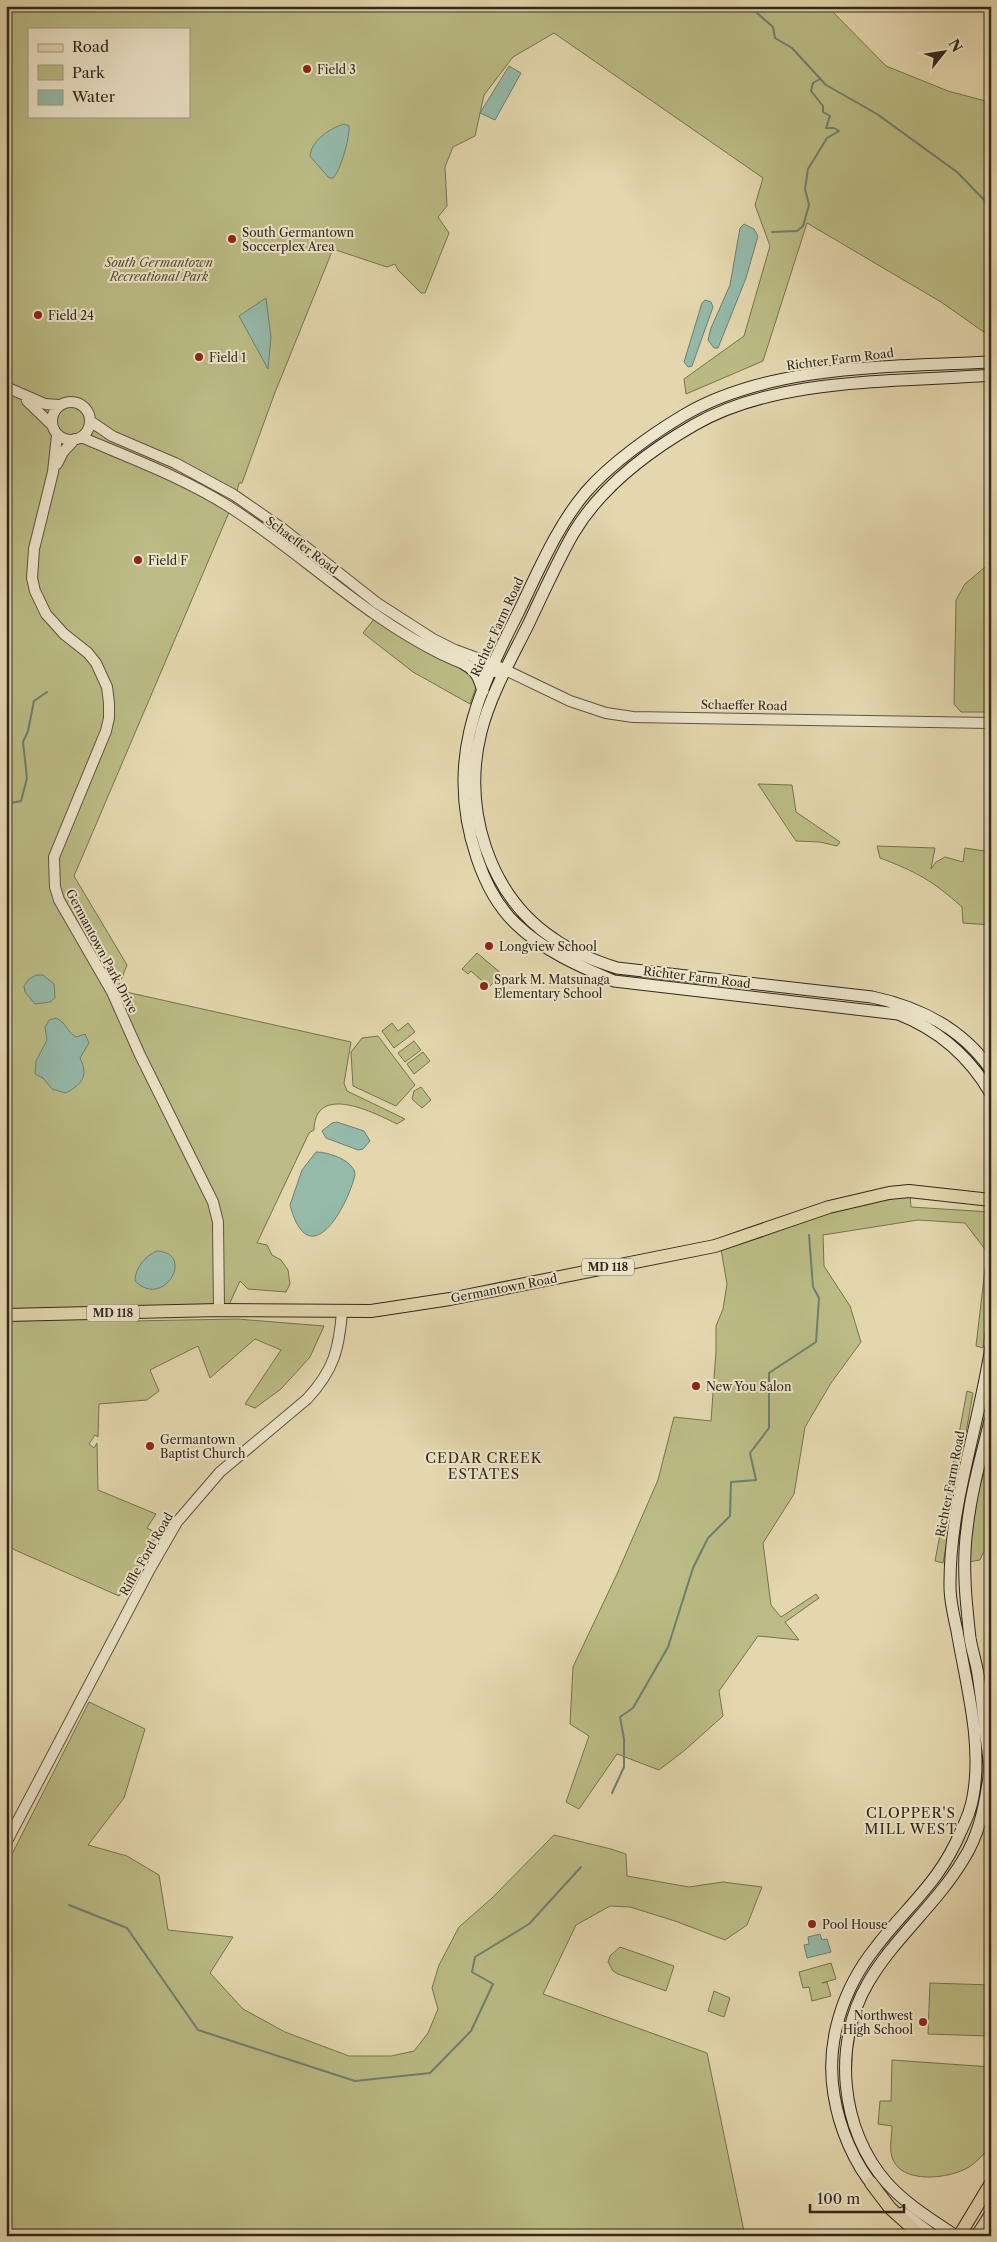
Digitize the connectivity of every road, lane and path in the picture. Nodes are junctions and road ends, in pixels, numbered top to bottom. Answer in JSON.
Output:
{"nodes":[{"id":1,"x":991,"y":362,"type":"edge"},
{"id":2,"x":991,"y":375,"type":"edge"},
{"id":3,"x":6,"y":386,"type":"edge"},
{"id":4,"x":18,"y":394,"type":"junction"},
{"id":5,"x":59,"y":405,"type":"junction"},
{"id":6,"x":90,"y":421,"type":"junction"},
{"id":7,"x":54,"y":430,"type":"junction"},
{"id":8,"x":78,"y":438,"type":"junction"},
{"id":9,"x":53,"y":472,"type":"junction"},
{"id":10,"x":464,"y":664,"type":"junction"},
{"id":11,"x":491,"y":668,"type":"junction"},
{"id":12,"x":505,"y":672,"type":"junction"},
{"id":13,"x":483,"y":691,"type":"junction"},
{"id":14,"x":991,"y":723,"type":"edge"},
{"id":15,"x":991,"y":1070,"type":"edge"},
{"id":16,"x":991,"y":1094,"type":"edge"},
{"id":17,"x":991,"y":1200,"type":"edge"},
{"id":18,"x":219,"y":1310,"type":"junction"},
{"id":19,"x":342,"y":1312,"type":"junction"},
{"id":20,"x":6,"y":1316,"type":"edge"},
{"id":21,"x":991,"y":1346,"type":"edge"},
{"id":22,"x":991,"y":1417,"type":"edge"},
{"id":23,"x":6,"y":1843,"type":"edge"},
{"id":24,"x":871,"y":2183,"type":"junction"},
{"id":25,"x":991,"y":2183,"type":"edge"},
{"id":26,"x":991,"y":2214,"type":"edge"},
{"id":27,"x":921,"y":2236,"type":"edge"},
{"id":28,"x":934,"y":2236,"type":"edge"},
{"id":29,"x":957,"y":2236,"type":"edge"},
{"id":30,"x":977,"y":2236,"type":"edge"}],
"edges":[{"from":1,"to":11,"type":"main road","name":"Richter Farm Road"},
{"from":2,"to":12,"type":"main road","name":"Richter Farm Road"},
{"from":3,"to":4,"type":"street"},
{"from":4,"to":5,"type":"street"},
{"from":4,"to":7,"type":"street"},
{"from":5,"to":6,"type":"street"},
{"from":5,"to":7,"type":"street"},
{"from":6,"to":8,"type":"street"},
{"from":6,"to":11,"type":"street","name":"Schaeffer Road"},
{"from":7,"to":8,"type":"street"},
{"from":7,"to":9,"type":"street","name":"Germantown Park Drive"},
{"from":8,"to":9,"type":"street","name":"Germantown Park Drive"},
{"from":8,"to":10,"type":"street","name":"Schaeffer Road"},
{"from":9,"to":18,"type":"street","name":"Germantown Park Drive"},
{"from":10,"to":11,"type":"street","name":"Schaeffer Road"},
{"from":10,"to":13,"type":"main road"},
{"from":11,"to":12,"type":"street","name":"Schaeffer Road"},
{"from":11,"to":13,"type":"main road","name":"Richter Farm Road"},
{"from":12,"to":14,"type":"street","name":"Schaeffer Road"},
{"from":12,"to":15,"type":"main road","name":"Richter Farm Road"},
{"from":13,"to":16,"type":"main road","name":"Richter Farm Road"},
{"from":17,"to":19,"type":"main road","name":"Germantown Road","number":"MD 118"},
{"from":18,"to":19,"type":"main road","name":"Germantown Road","number":"MD 118"},
{"from":18,"to":20,"type":"main road","name":"Germantown Road","number":"MD 118"},
{"from":19,"to":23,"type":"street","name":"Riffle Ford Road"},
{"from":21,"to":24,"type":"main road","name":"Richter Farm Road"},
{"from":22,"to":29,"type":"main road","name":"Richter Farm Road"},
{"from":24,"to":27,"type":"main road"},
{"from":24,"to":28,"type":"main road","name":"Richter Farm Road"},
{"from":25,"to":29,"type":"main road"},
{"from":26,"to":30,"type":"main road"}]}
